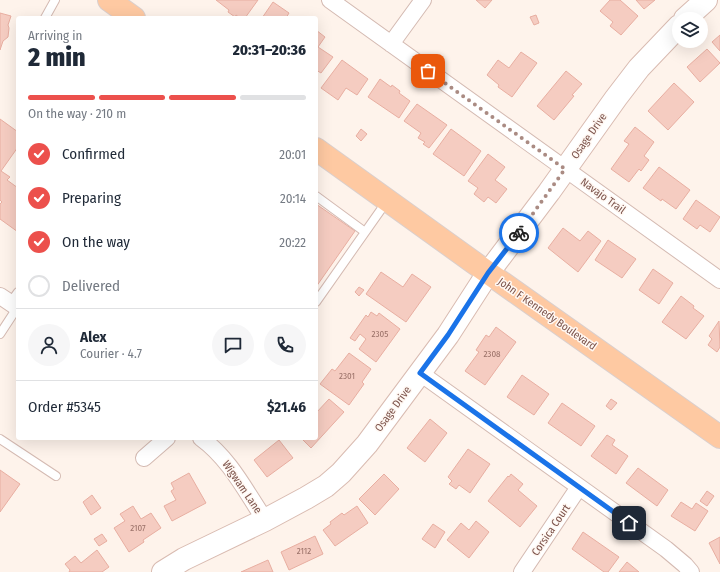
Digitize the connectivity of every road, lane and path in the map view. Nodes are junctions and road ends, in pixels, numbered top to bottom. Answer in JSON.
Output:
{"nodes":[{"id":1,"x":55,"y":0,"type":"edge"},
{"id":2,"x":109,"y":0,"type":"edge"},
{"id":3,"x":330,"y":0,"type":"edge"},
{"id":4,"x":423,"y":0,"type":"edge"},
{"id":5,"x":706,"y":0,"type":"edge"},
{"id":6,"x":693,"y":12,"type":"edge"},
{"id":7,"x":46,"y":16,"type":"edge"},
{"id":8,"x":131,"y":16,"type":"edge"},
{"id":9,"x":672,"y":33,"type":"edge"},
{"id":10,"x":391,"y":44,"type":"junction"},
{"id":11,"x":318,"y":150,"type":"edge"},
{"id":12,"x":565,"y":169,"type":"junction"},
{"id":13,"x":318,"y":197,"type":"edge"},
{"id":14,"x":388,"y":200,"type":"junction"},
{"id":15,"x":365,"y":232,"type":"junction"},
{"id":16,"x":488,"y":273,"type":"junction"},
{"id":17,"x":718,"y":273,"type":"edge"},
{"id":18,"x":318,"y":299,"type":"edge"},
{"id":19,"x":13,"y":301,"type":"edge"},
{"id":20,"x":0,"y":334,"type":"edge"},
{"id":21,"x":420,"y":373,"type":"junction"},
{"id":22,"x":720,"y":437,"type":"edge"},
{"id":23,"x":0,"y":439,"type":"edge"},
{"id":24,"x":165,"y":440,"type":"edge"},
{"id":25,"x":203,"y":440,"type":"edge"},
{"id":26,"x":144,"y":458,"type":"dead end"},
{"id":27,"x":56,"y":476,"type":"dead end"},
{"id":28,"x":579,"y":487,"type":"junction"},
{"id":29,"x":265,"y":520,"type":"junction"},
{"id":30,"x":163,"y":572,"type":"edge"},
{"id":31,"x":522,"y":572,"type":"edge"},
{"id":32,"x":690,"y":572,"type":"edge"}],
"edges":[{"from":1,"to":7,"type":"lane"},
{"from":2,"to":8,"type":"main road"},
{"from":3,"to":10,"type":"street","name":"Navajo Trail"},
{"from":4,"to":10,"type":"street"},
{"from":5,"to":6,"type":"street"},
{"from":9,"to":12,"type":"street","name":"Osage Drive"},
{"from":10,"to":12,"type":"street","name":"Navajo Trail"},
{"from":11,"to":14,"type":"main road","name":"John F Kennedy Boulevard"},
{"from":12,"to":16,"type":"street","name":"Osage Drive"},
{"from":12,"to":17,"type":"street","name":"Navajo Trail"},
{"from":13,"to":15,"type":"lane"},
{"from":14,"to":15,"type":"lane"},
{"from":14,"to":16,"type":"main road","name":"John F Kennedy Boulevard"},
{"from":15,"to":18,"type":"lane"},
{"from":16,"to":21,"type":"street","name":"Osage Drive"},
{"from":16,"to":22,"type":"main road","name":"John F Kennedy Boulevard"},
{"from":19,"to":20,"type":"lane"},
{"from":21,"to":28,"type":"street"},
{"from":21,"to":29,"type":"street","name":"Osage Drive"},
{"from":23,"to":27,"type":"lane"},
{"from":24,"to":26,"type":"street"},
{"from":25,"to":29,"type":"street","name":"Wigwam Lane"},
{"from":28,"to":31,"type":"street","name":"Corsica Court"},
{"from":28,"to":32,"type":"street"},
{"from":29,"to":30,"type":"street","name":"Osage Drive"}]}
